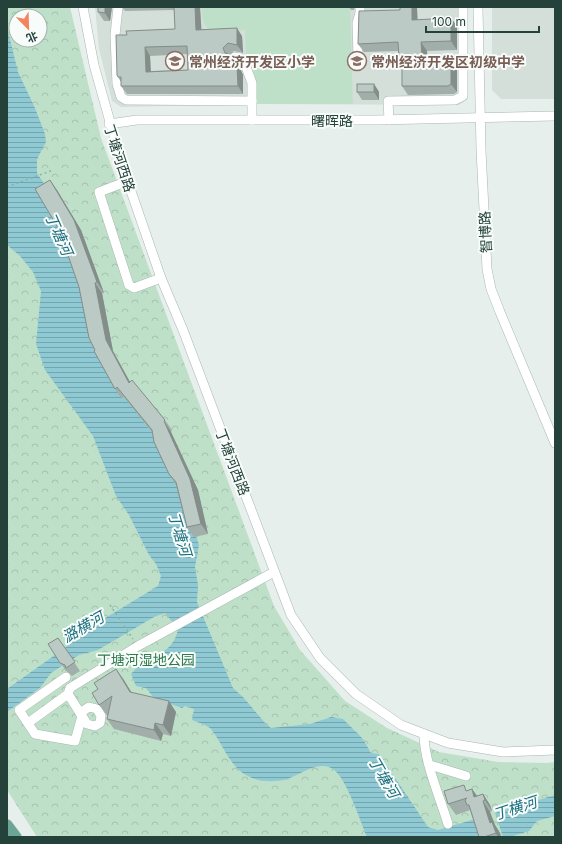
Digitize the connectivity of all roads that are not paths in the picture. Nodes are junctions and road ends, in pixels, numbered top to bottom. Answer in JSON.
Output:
{"nodes":[{"id":1,"x":83,"y":7,"type":"edge"},
{"id":2,"x":118,"y":7,"type":"edge"},
{"id":3,"x":360,"y":7,"type":"edge"},
{"id":4,"x":463,"y":7,"type":"edge"},
{"id":5,"x":478,"y":7,"type":"edge"},
{"id":6,"x":358,"y":56,"type":"dead end"},
{"id":7,"x":235,"y":57,"type":"edge"},
{"id":8,"x":252,"y":101,"type":"junction"},
{"id":9,"x":555,"y":116,"type":"edge"},
{"id":10,"x":481,"y":117,"type":"junction"},
{"id":11,"x":252,"y":120,"type":"junction"},
{"id":12,"x":389,"y":120,"type":"junction"},
{"id":13,"x":109,"y":124,"type":"junction"},
{"id":14,"x":128,"y":181,"type":"junction"},
{"id":15,"x":161,"y":278,"type":"junction"},
{"id":16,"x":553,"y":433,"type":"edge"},
{"id":17,"x":555,"y":443,"type":"edge"},
{"id":18,"x":274,"y":572,"type":"junction"},
{"id":19,"x":66,"y":677,"type":"dead end"},
{"id":20,"x":68,"y":694,"type":"junction"},
{"id":21,"x":28,"y":723,"type":"junction"},
{"id":22,"x":424,"y":734,"type":"junction"},
{"id":23,"x":555,"y":750,"type":"edge"},
{"id":24,"x":430,"y":765,"type":"junction"},
{"id":25,"x":466,"y":776,"type":"dead end"},
{"id":26,"x":448,"y":824,"type":"dead end"},
{"id":27,"x":7,"y":825,"type":"edge"},
{"id":28,"x":16,"y":837,"type":"edge"}],
"edges":[{"from":1,"to":13,"type":"street","name":"丁塘河西路"},
{"from":2,"to":8,"type":"street"},
{"from":3,"to":6,"type":"street"},
{"from":4,"to":12,"type":"street"},
{"from":5,"to":10,"type":"street","name":"智博路"},
{"from":7,"to":8,"type":"street"},
{"from":8,"to":11,"type":"street"},
{"from":9,"to":10,"type":"street","name":"曙晖路"},
{"from":10,"to":12,"type":"street","name":"曙晖路"},
{"from":10,"to":16,"type":"street","name":"智博路"},
{"from":11,"to":12,"type":"street","name":"曙晖路"},
{"from":11,"to":13,"type":"street","name":"曙晖路"},
{"from":13,"to":14,"type":"street","name":"丁塘河西路"},
{"from":14,"to":15,"type":"street","name":"丁塘河西路"},
{"from":14,"to":15,"type":"street"},
{"from":15,"to":18,"type":"street","name":"丁塘河西路"},
{"from":16,"to":17,"type":"street","name":"智博路"},
{"from":18,"to":20,"type":"street"},
{"from":18,"to":22,"type":"street","name":"丁塘河西路"},
{"from":19,"to":21,"type":"street"},
{"from":20,"to":21,"type":"street"},
{"from":20,"to":21,"type":"street"},
{"from":22,"to":23,"type":"street","name":"丁塘河西路"},
{"from":22,"to":24,"type":"street"},
{"from":24,"to":25,"type":"street"},
{"from":24,"to":26,"type":"street"},
{"from":27,"to":28,"type":"main road"}]}
